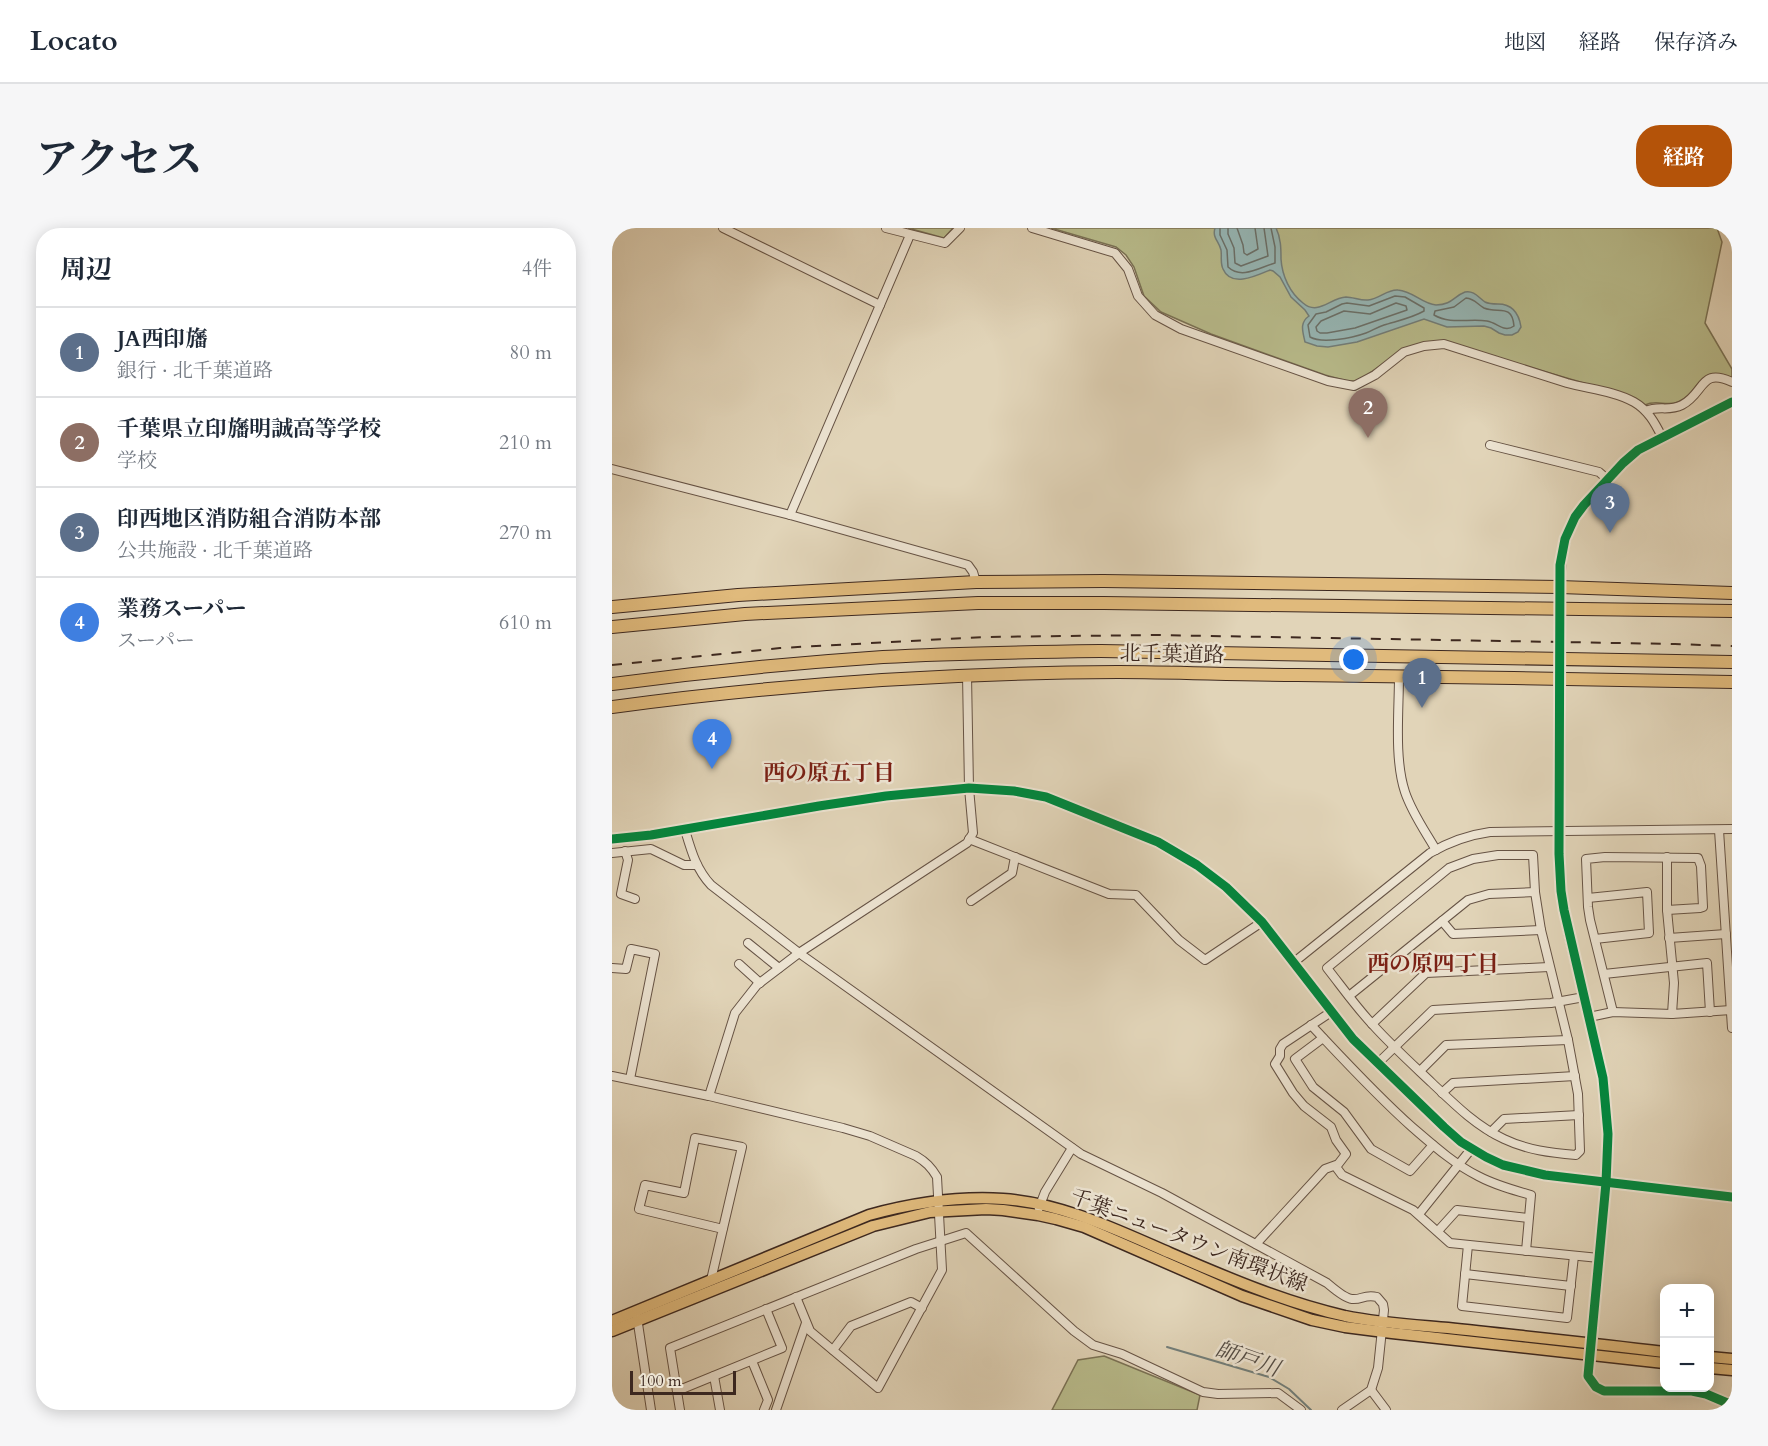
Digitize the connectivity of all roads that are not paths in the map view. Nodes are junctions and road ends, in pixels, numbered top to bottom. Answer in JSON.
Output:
{"nodes":[{"id":1,"x":723,"y":228,"type":"edge"},
{"id":2,"x":886,"y":228,"type":"edge"},
{"id":3,"x":960,"y":228,"type":"edge"},
{"id":4,"x":1032,"y":228,"type":"edge"},
{"id":5,"x":910,"y":235,"type":"junction"},
{"id":6,"x":880,"y":305,"type":"junction"},
{"id":7,"x":1732,"y":382,"type":"edge"},
{"id":8,"x":1732,"y":402,"type":"edge"},
{"id":9,"x":1646,"y":411,"type":"junction"},
{"id":10,"x":1662,"y":437,"type":"junction"},
{"id":11,"x":1490,"y":445,"type":"dead end"},
{"id":12,"x":612,"y":469,"type":"edge"},
{"id":13,"x":1607,"y":479,"type":"junction"},
{"id":14,"x":790,"y":515,"type":"junction"},
{"id":15,"x":976,"y":582,"type":"junction"},
{"id":16,"x":1560,"y":590,"type":"junction"},
{"id":17,"x":1732,"y":593,"type":"edge"},
{"id":18,"x":612,"y":607,"type":"edge"},
{"id":19,"x":1732,"y":611,"type":"edge"},
{"id":20,"x":612,"y":627,"type":"edge"},
{"id":21,"x":1732,"y":662,"type":"edge"},
{"id":22,"x":967,"y":675,"type":"junction"},
{"id":23,"x":1561,"y":675,"type":"junction"},
{"id":24,"x":1399,"y":676,"type":"junction"},
{"id":25,"x":1732,"y":682,"type":"edge"},
{"id":26,"x":612,"y":684,"type":"edge"},
{"id":27,"x":612,"y":707,"type":"edge"},
{"id":28,"x":969,"y":788,"type":"junction"},
{"id":29,"x":1732,"y":829,"type":"edge"},
{"id":30,"x":685,"y":830,"type":"junction"},
{"id":31,"x":1719,"y":830,"type":"junction"},
{"id":32,"x":1560,"y":832,"type":"junction"},
{"id":33,"x":612,"y":839,"type":"edge"},
{"id":34,"x":969,"y":839,"type":"junction"},
{"id":35,"x":625,"y":850,"type":"junction"},
{"id":36,"x":1437,"y":850,"type":"junction"},
{"id":37,"x":612,"y":853,"type":"edge"},
{"id":38,"x":1016,"y":857,"type":"junction"},
{"id":39,"x":1667,"y":857,"type":"junction"},
{"id":40,"x":697,"y":865,"type":"junction"},
{"id":41,"x":1535,"y":892,"type":"junction"},
{"id":42,"x":1588,"y":898,"type":"junction"},
{"id":43,"x":635,"y":899,"type":"dead end"},
{"id":44,"x":971,"y":901,"type":"dead end"},
{"id":45,"x":1667,"y":910,"type":"junction"},
{"id":46,"x":1442,"y":921,"type":"junction"},
{"id":47,"x":1262,"y":922,"type":"junction"},
{"id":48,"x":1541,"y":930,"type":"junction"},
{"id":49,"x":1726,"y":934,"type":"junction"},
{"id":50,"x":1669,"y":938,"type":"junction"},
{"id":51,"x":1595,"y":939,"type":"junction"},
{"id":52,"x":748,"y":943,"type":"dead end"},
{"id":53,"x":799,"y":953,"type":"junction"},
{"id":54,"x":1293,"y":963,"type":"junction"},
{"id":55,"x":739,"y":964,"type":"dead end"},
{"id":56,"x":1549,"y":966,"type":"junction"},
{"id":57,"x":1672,"y":967,"type":"junction"},
{"id":58,"x":612,"y":968,"type":"edge"},
{"id":59,"x":779,"y":968,"type":"junction"},
{"id":60,"x":1604,"y":974,"type":"junction"},
{"id":61,"x":760,"y":983,"type":"junction"},
{"id":62,"x":1349,"y":996,"type":"junction"},
{"id":63,"x":1584,"y":997,"type":"junction"},
{"id":64,"x":1558,"y":1002,"type":"junction"},
{"id":65,"x":1731,"y":1011,"type":"edge"},
{"id":66,"x":1331,"y":1012,"type":"junction"},
{"id":67,"x":1614,"y":1012,"type":"junction"},
{"id":68,"x":1710,"y":1012,"type":"junction"},
{"id":69,"x":1672,"y":1014,"type":"junction"},
{"id":70,"x":1589,"y":1017,"type":"junction"},
{"id":71,"x":1372,"y":1024,"type":"junction"},
{"id":72,"x":1311,"y":1025,"type":"junction"},
{"id":73,"x":1732,"y":1028,"type":"edge"},
{"id":74,"x":1323,"y":1038,"type":"junction"},
{"id":75,"x":1568,"y":1040,"type":"junction"},
{"id":76,"x":1394,"y":1047,"type":"junction"},
{"id":77,"x":1377,"y":1064,"type":"junction"},
{"id":78,"x":1420,"y":1071,"type":"junction"},
{"id":79,"x":612,"y":1076,"type":"edge"},
{"id":80,"x":1575,"y":1076,"type":"junction"},
{"id":81,"x":630,"y":1079,"type":"junction"},
{"id":82,"x":1442,"y":1093,"type":"junction"},
{"id":83,"x":709,"y":1096,"type":"junction"},
{"id":84,"x":1579,"y":1115,"type":"junction"},
{"id":85,"x":1491,"y":1132,"type":"junction"},
{"id":86,"x":1433,"y":1145,"type":"junction"},
{"id":87,"x":1072,"y":1148,"type":"junction"},
{"id":88,"x":1472,"y":1148,"type":"junction"},
{"id":89,"x":1336,"y":1165,"type":"junction"},
{"id":90,"x":1459,"y":1165,"type":"junction"},
{"id":91,"x":1606,"y":1184,"type":"junction"},
{"id":92,"x":1732,"y":1197,"type":"edge"},
{"id":93,"x":940,"y":1206,"type":"junction"},
{"id":94,"x":1039,"y":1210,"type":"junction"},
{"id":95,"x":1419,"y":1214,"type":"junction"},
{"id":96,"x":1528,"y":1218,"type":"junction"},
{"id":97,"x":723,"y":1229,"type":"junction"},
{"id":98,"x":1438,"y":1231,"type":"junction"},
{"id":99,"x":941,"y":1242,"type":"junction"},
{"id":100,"x":1256,"y":1244,"type":"junction"},
{"id":101,"x":1468,"y":1245,"type":"junction"},
{"id":102,"x":1526,"y":1251,"type":"junction"},
{"id":103,"x":1574,"y":1256,"type":"junction"},
{"id":104,"x":1599,"y":1258,"type":"junction"},
{"id":105,"x":1465,"y":1274,"type":"junction"},
{"id":106,"x":711,"y":1280,"type":"junction"},
{"id":107,"x":1571,"y":1286,"type":"junction"},
{"id":108,"x":796,"y":1297,"type":"junction"},
{"id":109,"x":922,"y":1308,"type":"junction"},
{"id":110,"x":766,"y":1309,"type":"junction"},
{"id":111,"x":637,"y":1316,"type":"junction"},
{"id":112,"x":612,"y":1321,"type":"edge"},
{"id":113,"x":806,"y":1323,"type":"junction"},
{"id":114,"x":1383,"y":1327,"type":"junction"},
{"id":115,"x":612,"y":1331,"type":"edge"},
{"id":116,"x":1590,"y":1343,"type":"junction"},
{"id":117,"x":833,"y":1350,"type":"junction"},
{"id":118,"x":1660,"y":1351,"type":"edge"},
{"id":119,"x":1589,"y":1355,"type":"junction"},
{"id":120,"x":1714,"y":1357,"type":"edge"},
{"id":121,"x":1732,"y":1359,"type":"edge"},
{"id":122,"x":752,"y":1361,"type":"junction"},
{"id":123,"x":1660,"y":1362,"type":"edge"},
{"id":124,"x":1714,"y":1368,"type":"edge"},
{"id":125,"x":1732,"y":1370,"type":"edge"},
{"id":126,"x":714,"y":1376,"type":"junction"},
{"id":127,"x":1371,"y":1390,"type":"junction"},
{"id":128,"x":677,"y":1391,"type":"junction"},
{"id":129,"x":1732,"y":1405,"type":"edge"},
{"id":130,"x":651,"y":1410,"type":"edge"},
{"id":131,"x":680,"y":1410,"type":"edge"},
{"id":132,"x":720,"y":1410,"type":"edge"},
{"id":133,"x":764,"y":1410,"type":"edge"},
{"id":134,"x":776,"y":1410,"type":"edge"},
{"id":135,"x":1301,"y":1410,"type":"edge"},
{"id":136,"x":1342,"y":1410,"type":"edge"},
{"id":137,"x":1386,"y":1410,"type":"edge"}],
"edges":[{"from":1,"to":6,"type":"street"},
{"from":2,"to":5,"type":"street"},
{"from":3,"to":5,"type":"street"},
{"from":4,"to":9,"type":"street"},
{"from":5,"to":6,"type":"street"},
{"from":6,"to":14,"type":"street"},
{"from":7,"to":9,"type":"street"},
{"from":8,"to":10,"type":"street"},
{"from":9,"to":10,"type":"street"},
{"from":10,"to":13,"type":"street"},
{"from":11,"to":13,"type":"street"},
{"from":12,"to":14,"type":"street"},
{"from":13,"to":16,"type":"street"},
{"from":14,"to":15,"type":"street"},
{"from":15,"to":16,"type":"highway"},
{"from":15,"to":18,"type":"highway"},
{"from":16,"to":17,"type":"highway"},
{"from":16,"to":23,"type":"street","bridge":true},
{"from":19,"to":20,"type":"highway"},
{"from":21,"to":26,"type":"highway","name":"北千葉道路"},
{"from":22,"to":24,"type":"highway","name":"北千葉道路"},
{"from":22,"to":27,"type":"highway","name":"北千葉道路"},
{"from":22,"to":28,"type":"street"},
{"from":23,"to":24,"type":"highway","name":"北千葉道路"},
{"from":23,"to":25,"type":"highway","name":"北千葉道路"},
{"from":23,"to":32,"type":"street"},
{"from":24,"to":36,"type":"street"},
{"from":28,"to":30,"type":"street"},
{"from":28,"to":34,"type":"street"},
{"from":28,"to":47,"type":"street"},
{"from":29,"to":31,"type":"street"},
{"from":30,"to":33,"type":"street"},
{"from":30,"to":40,"type":"street"},
{"from":31,"to":32,"type":"street"},
{"from":31,"to":49,"type":"street"},
{"from":32,"to":36,"type":"street"},
{"from":32,"to":63,"type":"street"},
{"from":34,"to":38,"type":"street"},
{"from":34,"to":53,"type":"street"},
{"from":35,"to":37,"type":"street"},
{"from":35,"to":40,"type":"street"},
{"from":35,"to":43,"type":"street"},
{"from":36,"to":54,"type":"street"},
{"from":38,"to":44,"type":"street"},
{"from":38,"to":47,"type":"street"},
{"from":39,"to":42,"type":"street"},
{"from":39,"to":45,"type":"street"},
{"from":39,"to":45,"type":"street"},
{"from":40,"to":53,"type":"street"},
{"from":41,"to":46,"type":"street"},
{"from":41,"to":48,"type":"street"},
{"from":41,"to":62,"type":"street"},
{"from":42,"to":51,"type":"street"},
{"from":42,"to":51,"type":"street"},
{"from":45,"to":50,"type":"street"},
{"from":46,"to":48,"type":"street"},
{"from":46,"to":62,"type":"street"},
{"from":47,"to":54,"type":"street"},
{"from":48,"to":56,"type":"street"},
{"from":49,"to":50,"type":"street"},
{"from":49,"to":65,"type":"street"},
{"from":50,"to":57,"type":"street"},
{"from":51,"to":60,"type":"street"},
{"from":52,"to":59,"type":"street"},
{"from":53,"to":59,"type":"street"},
{"from":53,"to":87,"type":"street"},
{"from":54,"to":66,"type":"street"},
{"from":55,"to":61,"type":"street"},
{"from":56,"to":64,"type":"street"},
{"from":56,"to":71,"type":"street"},
{"from":57,"to":60,"type":"street"},
{"from":57,"to":68,"type":"street"},
{"from":57,"to":69,"type":"street"},
{"from":58,"to":81,"type":"street"},
{"from":59,"to":61,"type":"street"},
{"from":60,"to":67,"type":"street"},
{"from":61,"to":83,"type":"street"},
{"from":62,"to":71,"type":"street"},
{"from":63,"to":64,"type":"street"},
{"from":63,"to":70,"type":"street"},
{"from":64,"to":75,"type":"street"},
{"from":64,"to":76,"type":"street"},
{"from":65,"to":68,"type":"street"},
{"from":65,"to":73,"type":"street"},
{"from":66,"to":72,"type":"street"},
{"from":66,"to":77,"type":"street"},
{"from":67,"to":69,"type":"street"},
{"from":67,"to":70,"type":"street"},
{"from":68,"to":69,"type":"street"},
{"from":70,"to":91,"type":"street"},
{"from":71,"to":76,"type":"street"},
{"from":72,"to":74,"type":"street"},
{"from":72,"to":89,"type":"street"},
{"from":74,"to":86,"type":"street"},
{"from":74,"to":86,"type":"street"},
{"from":75,"to":78,"type":"street"},
{"from":75,"to":80,"type":"street"},
{"from":76,"to":77,"type":"street"},
{"from":76,"to":78,"type":"street"},
{"from":77,"to":88,"type":"street"},
{"from":78,"to":82,"type":"street"},
{"from":79,"to":81,"type":"street"},
{"from":80,"to":82,"type":"street"},
{"from":80,"to":84,"type":"street"},
{"from":81,"to":83,"type":"street"},
{"from":82,"to":85,"type":"street"},
{"from":83,"to":93,"type":"street"},
{"from":84,"to":85,"type":"street"},
{"from":84,"to":85,"type":"street"},
{"from":86,"to":90,"type":"street"},
{"from":87,"to":94,"type":"street"},
{"from":87,"to":100,"type":"street"},
{"from":88,"to":90,"type":"street"},
{"from":88,"to":91,"type":"street"},
{"from":89,"to":95,"type":"street"},
{"from":89,"to":100,"type":"street"},
{"from":90,"to":95,"type":"street"},
{"from":90,"to":96,"type":"street"},
{"from":91,"to":92,"type":"street"},
{"from":91,"to":104,"type":"street"},
{"from":93,"to":94,"type":"main road","name":"千葉ニュータウン南環状線"},
{"from":93,"to":99,"type":"street"},
{"from":93,"to":106,"type":"main road","name":"千葉ニュータウン南環状線"},
{"from":93,"to":111,"type":"main road","name":"千葉ニュータウン南環状線"},
{"from":94,"to":114,"type":"main road","name":"千葉ニュータウン南環状線"},
{"from":95,"to":98,"type":"street"},
{"from":96,"to":98,"type":"street"},
{"from":96,"to":102,"type":"street"},
{"from":97,"to":97,"type":"street"},
{"from":97,"to":106,"type":"street"},
{"from":98,"to":101,"type":"street"},
{"from":99,"to":108,"type":"street"},
{"from":99,"to":109,"type":"street"},
{"from":99,"to":135,"type":"street"},
{"from":100,"to":114,"type":"street"},
{"from":101,"to":102,"type":"street"},
{"from":101,"to":105,"type":"street"},
{"from":102,"to":103,"type":"street"},
{"from":103,"to":104,"type":"street"},
{"from":103,"to":107,"type":"street"},
{"from":104,"to":116,"type":"street"},
{"from":105,"to":107,"type":"street"},
{"from":105,"to":107,"type":"street"},
{"from":106,"to":111,"type":"main road","name":"千葉ニュータウン南環状線"},
{"from":108,"to":110,"type":"street"},
{"from":108,"to":113,"type":"street"},
{"from":109,"to":117,"type":"street"},
{"from":109,"to":117,"type":"street"},
{"from":110,"to":122,"type":"street"},
{"from":110,"to":128,"type":"street"},
{"from":111,"to":112,"type":"main road","name":"千葉ニュータウン南環状線"},
{"from":111,"to":115,"type":"main road","name":"千葉ニュータウン南環状線"},
{"from":111,"to":130,"type":"street"},
{"from":113,"to":117,"type":"street"},
{"from":113,"to":134,"type":"street"},
{"from":114,"to":116,"type":"main road","name":"千葉ニュータウン南環状線"},
{"from":114,"to":119,"type":"main road","name":"千葉ニュータウン南環状線"},
{"from":114,"to":127,"type":"street"},
{"from":116,"to":118,"type":"main road","name":"千葉ニュータウン南環状線"},
{"from":116,"to":119,"type":"street"},
{"from":119,"to":123,"type":"main road","name":"千葉ニュータウン南環状線"},
{"from":119,"to":129,"type":"street"},
{"from":120,"to":121,"type":"main road"},
{"from":122,"to":126,"type":"street"},
{"from":122,"to":133,"type":"street"},
{"from":124,"to":125,"type":"main road"},
{"from":126,"to":128,"type":"street"},
{"from":126,"to":132,"type":"street"},
{"from":127,"to":136,"type":"street"},
{"from":127,"to":137,"type":"street"},
{"from":128,"to":131,"type":"street"}]}
